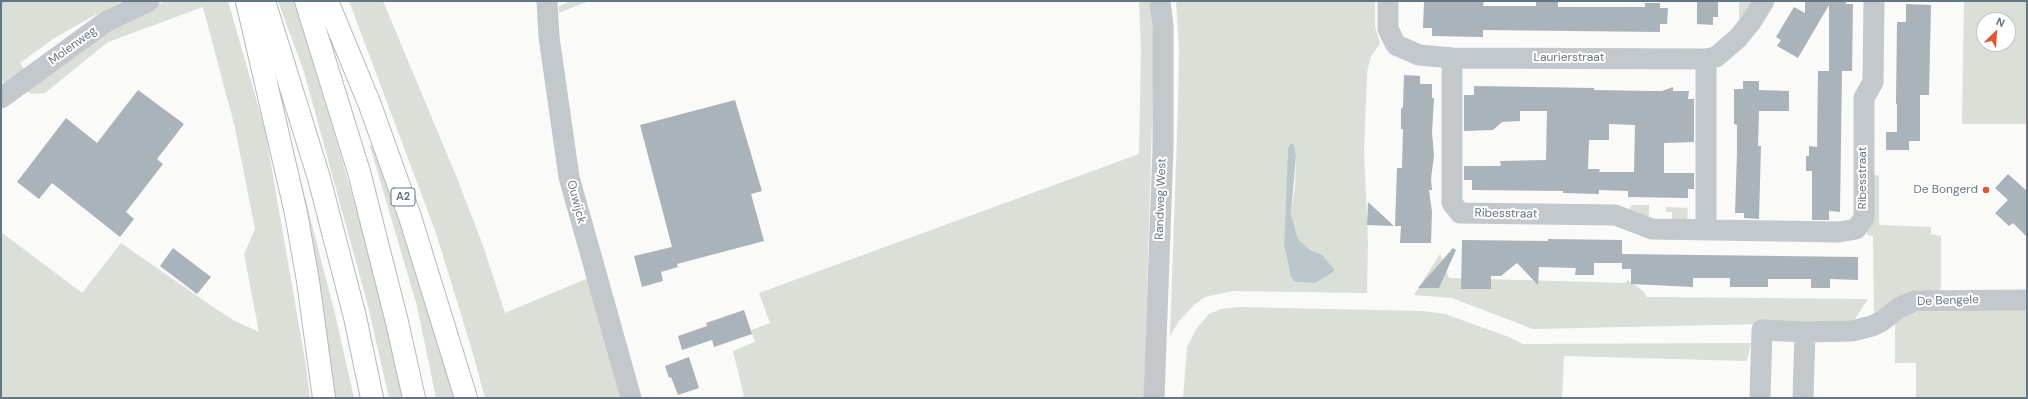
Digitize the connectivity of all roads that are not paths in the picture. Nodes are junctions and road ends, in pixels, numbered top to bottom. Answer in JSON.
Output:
{"nodes":[{"id":1,"x":149,"y":1,"type":"edge"},
{"id":2,"x":306,"y":1,"type":"edge"},
{"id":3,"x":327,"y":1,"type":"edge"},
{"id":4,"x":547,"y":1,"type":"edge"},
{"id":5,"x":1160,"y":1,"type":"edge"},
{"id":6,"x":1388,"y":1,"type":"edge"},
{"id":7,"x":1764,"y":1,"type":"edge"},
{"id":8,"x":1874,"y":1,"type":"edge"},
{"id":9,"x":257,"y":9,"type":"edge"},
{"id":10,"x":1452,"y":58,"type":"junction"},
{"id":11,"x":1706,"y":59,"type":"junction"},
{"id":12,"x":1,"y":98,"type":"edge"},
{"id":13,"x":1706,"y":230,"type":"junction"},
{"id":14,"x":2027,"y":300,"type":"edge"},
{"id":15,"x":1805,"y":332,"type":"junction"},
{"id":16,"x":324,"y":398,"type":"edge"},
{"id":17,"x":372,"y":398,"type":"edge"},
{"id":18,"x":414,"y":398,"type":"edge"},
{"id":19,"x":466,"y":398,"type":"edge"},
{"id":20,"x":631,"y":398,"type":"edge"},
{"id":21,"x":1154,"y":398,"type":"edge"},
{"id":22,"x":1760,"y":398,"type":"edge"},
{"id":23,"x":1803,"y":398,"type":"edge"}],
"edges":[{"from":1,"to":12,"type":"street","name":"Molenweg"},
{"from":2,"to":18,"type":"highway"},
{"from":3,"to":19,"type":"highway","number":"A2"},
{"from":4,"to":20,"type":"street","name":"Ouwijck"},
{"from":5,"to":21,"type":"street","name":"Randweg West"},
{"from":6,"to":10,"type":"street","name":"Laurierstraat"},
{"from":7,"to":11,"type":"street","name":"Laurierstraat"},
{"from":8,"to":13,"type":"street","name":"Ribesstraat"},
{"from":9,"to":16,"type":"highway"},
{"from":9,"to":17,"type":"highway"},
{"from":10,"to":11,"type":"street","name":"Laurierstraat"},
{"from":10,"to":13,"type":"street","name":"Ribesstraat"},
{"from":11,"to":13,"type":"street"},
{"from":14,"to":15,"type":"street","name":"De Bengele"},
{"from":15,"to":22,"type":"street","name":"De Bengele"},
{"from":15,"to":23,"type":"street"}]}
